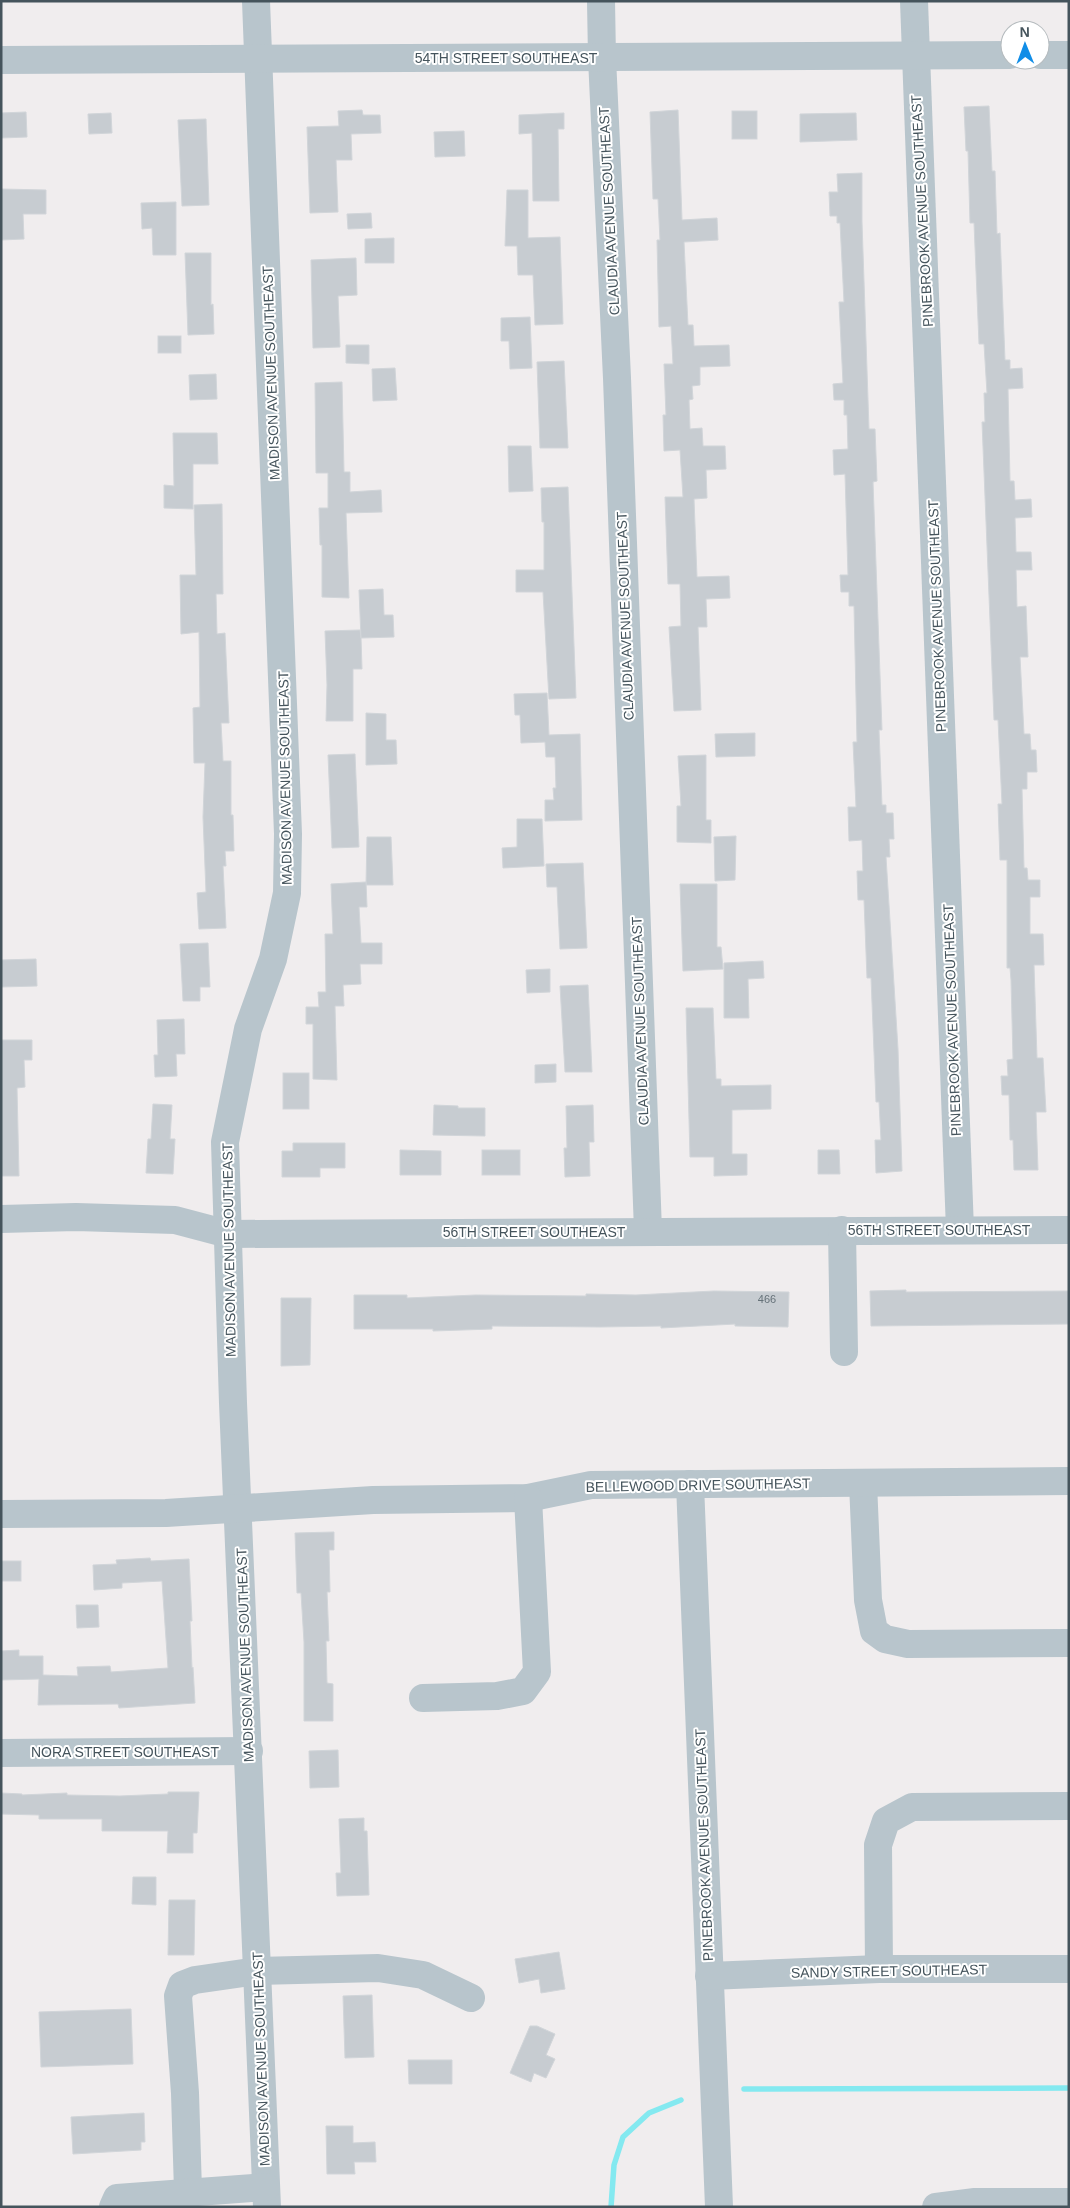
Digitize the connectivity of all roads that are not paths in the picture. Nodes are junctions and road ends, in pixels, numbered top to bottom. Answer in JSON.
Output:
{"nodes":[{"id":1,"x":256,"y":1,"type":"edge"},
{"id":2,"x":601,"y":1,"type":"edge"},
{"id":3,"x":914,"y":1,"type":"edge"},
{"id":4,"x":915,"y":55,"type":"junction"},
{"id":5,"x":1000,"y":55,"type":"edge"},
{"id":6,"x":1050,"y":55,"type":"edge"},
{"id":7,"x":1069,"y":55,"type":"edge"},
{"id":8,"x":257,"y":58,"type":"junction"},
{"id":9,"x":602,"y":58,"type":"junction"},
{"id":10,"x":1,"y":60,"type":"edge"},
{"id":11,"x":1,"y":1219,"type":"edge"},
{"id":12,"x":842,"y":1230,"type":"junction"},
{"id":13,"x":960,"y":1230,"type":"junction"},
{"id":14,"x":1069,"y":1230,"type":"edge"},
{"id":15,"x":648,"y":1231,"type":"junction"},
{"id":16,"x":228,"y":1234,"type":"junction"},
{"id":17,"x":844,"y":1352,"type":"dead end"},
{"id":18,"x":1069,"y":1481,"type":"edge"},
{"id":19,"x":863,"y":1483,"type":"junction"},
{"id":20,"x":690,"y":1484,"type":"junction"},
{"id":21,"x":528,"y":1498,"type":"junction"},
{"id":22,"x":238,"y":1508,"type":"junction"},
{"id":23,"x":1,"y":1514,"type":"edge"},
{"id":24,"x":1069,"y":1643,"type":"edge"},
{"id":25,"x":423,"y":1698,"type":"dead end"},
{"id":26,"x":249,"y":1751,"type":"junction"},
{"id":27,"x":1,"y":1753,"type":"edge"},
{"id":28,"x":1069,"y":1806,"type":"edge"},
{"id":29,"x":879,"y":1969,"type":"junction"},
{"id":30,"x":1069,"y":1969,"type":"edge"},
{"id":31,"x":258,"y":1971,"type":"junction"},
{"id":32,"x":709,"y":1976,"type":"junction"},
{"id":33,"x":471,"y":1998,"type":"dead end"},
{"id":34,"x":188,"y":2192,"type":"junction"},
{"id":35,"x":266,"y":2197,"type":"edge"},
{"id":36,"x":1069,"y":2202,"type":"edge"},
{"id":37,"x":112,"y":2207,"type":"edge"},
{"id":38,"x":719,"y":2207,"type":"edge"},
{"id":39,"x":936,"y":2207,"type":"edge"}],
"edges":[{"from":1,"to":8,"type":"street","name":"MADISON AVENUE SOUTHEAST"},
{"from":2,"to":9,"type":"street","name":"CLAUDIA AVENUE SOUTHEAST"},
{"from":3,"to":4,"type":"street","name":"PINEBROOK AVENUE SOUTHEAST"},
{"from":4,"to":5,"type":"street","name":"54TH STREET SOUTHEAST"},
{"from":4,"to":9,"type":"street","name":"54TH STREET SOUTHEAST"},
{"from":4,"to":13,"type":"street","name":"PINEBROOK AVENUE SOUTHEAST"},
{"from":6,"to":7,"type":"street"},
{"from":8,"to":9,"type":"street","name":"54TH STREET SOUTHEAST"},
{"from":8,"to":10,"type":"street","name":"54TH STREET SOUTHEAST"},
{"from":8,"to":16,"type":"street","name":"MADISON AVENUE SOUTHEAST"},
{"from":9,"to":15,"type":"street","name":"CLAUDIA AVENUE SOUTHEAST"},
{"from":11,"to":16,"type":"street","name":"56TH STREET SOUTHEAST"},
{"from":12,"to":13,"type":"street","name":"56TH STREET SOUTHEAST"},
{"from":12,"to":15,"type":"street","name":"56TH STREET SOUTHEAST"},
{"from":12,"to":17,"type":"street"},
{"from":13,"to":14,"type":"street","name":"56TH STREET SOUTHEAST"},
{"from":15,"to":16,"type":"street","name":"56TH STREET SOUTHEAST"},
{"from":16,"to":22,"type":"street","name":"MADISON AVENUE SOUTHEAST"},
{"from":18,"to":19,"type":"street","name":"BELLEWOOD DRIVE SOUTHEAST"},
{"from":19,"to":20,"type":"street","name":"BELLEWOOD DRIVE SOUTHEAST"},
{"from":19,"to":24,"type":"street"},
{"from":20,"to":21,"type":"street","name":"BELLEWOOD DRIVE SOUTHEAST"},
{"from":20,"to":32,"type":"street","name":"PINEBROOK AVENUE SOUTHEAST"},
{"from":21,"to":22,"type":"street","name":"BELLEWOOD DRIVE SOUTHEAST"},
{"from":21,"to":25,"type":"street"},
{"from":22,"to":23,"type":"street","name":"BELLEWOOD DRIVE SOUTHEAST"},
{"from":22,"to":26,"type":"street","name":"MADISON AVENUE SOUTHEAST"},
{"from":26,"to":27,"type":"street","name":"NORA STREET SOUTHEAST"},
{"from":26,"to":31,"type":"street","name":"MADISON AVENUE SOUTHEAST"},
{"from":28,"to":29,"type":"street"},
{"from":29,"to":30,"type":"street","name":"SANDY STREET SOUTHEAST"},
{"from":29,"to":32,"type":"street","name":"SANDY STREET SOUTHEAST"},
{"from":31,"to":33,"type":"street"},
{"from":31,"to":34,"type":"street"},
{"from":31,"to":35,"type":"street","name":"MADISON AVENUE SOUTHEAST"},
{"from":32,"to":38,"type":"street","name":"PINEBROOK AVENUE SOUTHEAST"},
{"from":34,"to":35,"type":"street"},
{"from":34,"to":37,"type":"street"},
{"from":36,"to":39,"type":"street"}]}
